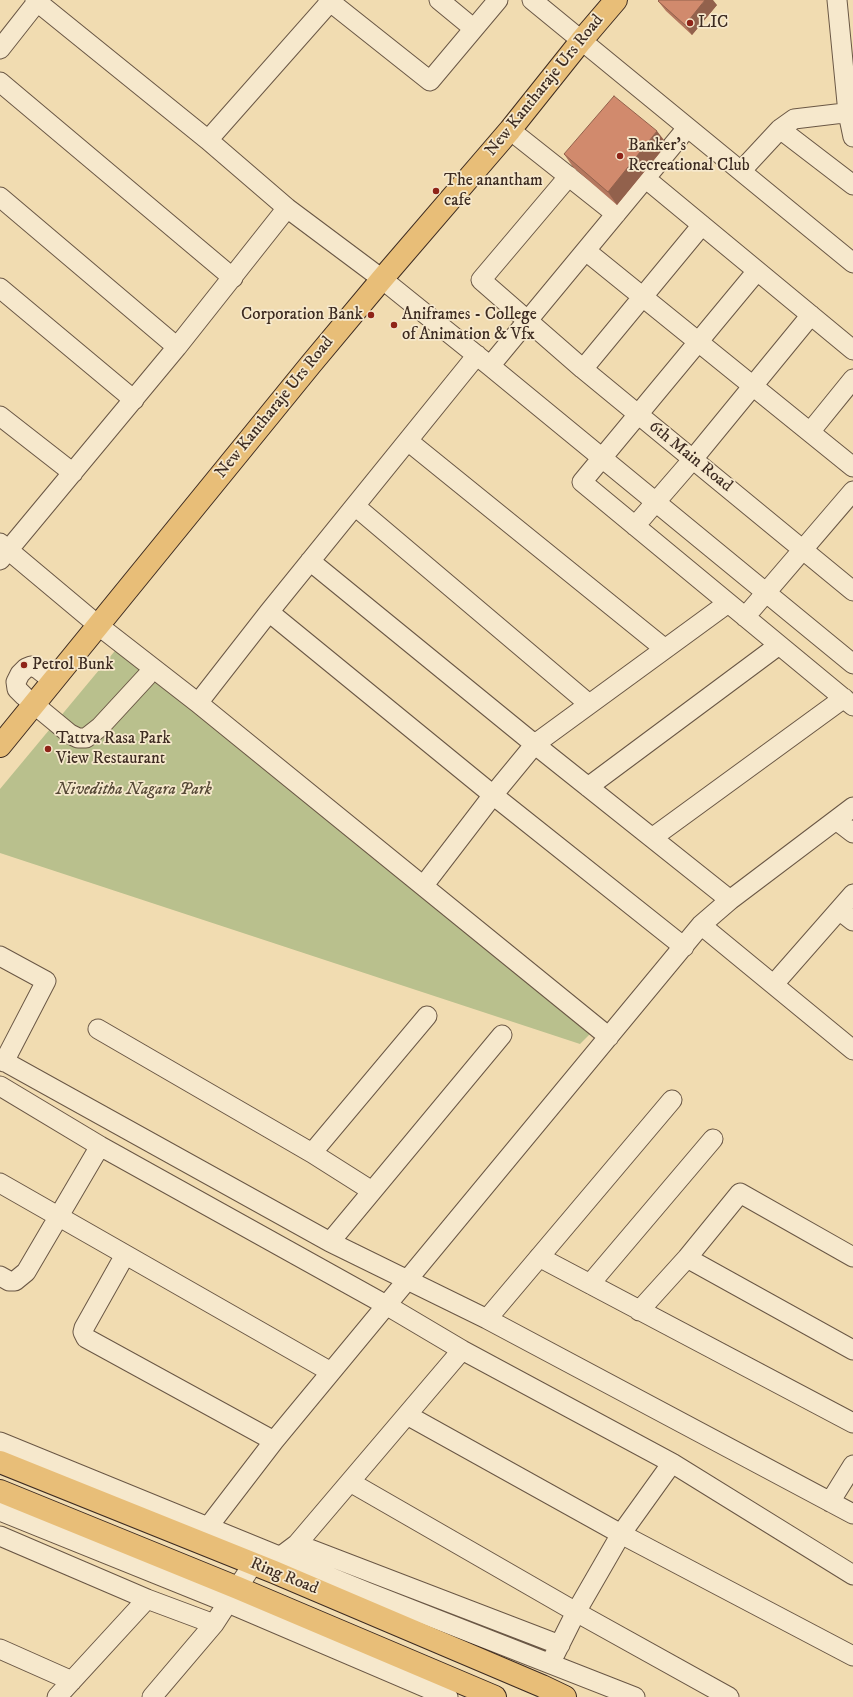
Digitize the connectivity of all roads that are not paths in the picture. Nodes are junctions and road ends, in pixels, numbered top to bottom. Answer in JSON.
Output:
{"nodes":[{"id":1,"x":439,"y":0,"type":"edge"},
{"id":2,"x":498,"y":0,"type":"edge"},
{"id":3,"x":532,"y":0,"type":"edge"},
{"id":4,"x":616,"y":0,"type":"edge"},
{"id":5,"x":837,"y":0,"type":"edge"},
{"id":6,"x":36,"y":1,"type":"edge"},
{"id":7,"x":329,"y":1,"type":"edge"},
{"id":8,"x":473,"y":28,"type":"junction"},
{"id":9,"x":581,"y":41,"type":"junction"},
{"id":10,"x":0,"y":49,"type":"edge"},
{"id":11,"x":0,"y":82,"type":"edge"},
{"id":12,"x":850,"y":112,"type":"edge"},
{"id":13,"x":688,"y":128,"type":"junction"},
{"id":14,"x":780,"y":128,"type":"junction"},
{"id":15,"x":510,"y":130,"type":"junction"},
{"id":16,"x":853,"y":137,"type":"edge"},
{"id":17,"x":208,"y":140,"type":"junction"},
{"id":18,"x":741,"y":171,"type":"junction"},
{"id":19,"x":569,"y":176,"type":"junction"},
{"id":20,"x":646,"y":178,"type":"junction"},
{"id":21,"x":853,"y":185,"type":"edge"},
{"id":22,"x":0,"y":197,"type":"edge"},
{"id":23,"x":287,"y":208,"type":"junction"},
{"id":24,"x":616,"y":214,"type":"junction"},
{"id":25,"x":702,"y":225,"type":"junction"},
{"id":26,"x":586,"y":251,"type":"junction"},
{"id":27,"x":853,"y":263,"type":"edge"},
{"id":28,"x":757,"y":270,"type":"junction"},
{"id":29,"x":233,"y":278,"type":"junction"},
{"id":30,"x":382,"y":279,"type":"junction"},
{"id":31,"x":0,"y":288,"type":"edge"},
{"id":32,"x":643,"y":297,"type":"junction"},
{"id":33,"x":811,"y":315,"type":"junction"},
{"id":34,"x":528,"y":321,"type":"junction"},
{"id":35,"x":697,"y":342,"type":"junction"},
{"id":36,"x":177,"y":348,"type":"junction"},
{"id":37,"x":853,"y":350,"type":"edge"},
{"id":38,"x":483,"y":360,"type":"junction"},
{"id":39,"x":583,"y":369,"type":"junction"},
{"id":40,"x":853,"y":380,"type":"edge"},
{"id":41,"x":753,"y":386,"type":"junction"},
{"id":42,"x":134,"y":400,"type":"junction"},
{"id":43,"x":638,"y":414,"type":"junction"},
{"id":44,"x":0,"y":416,"type":"edge"},
{"id":45,"x":810,"y":432,"type":"junction"},
{"id":46,"x":408,"y":440,"type":"junction"},
{"id":47,"x":603,"y":457,"type":"junction"},
{"id":48,"x":693,"y":459,"type":"junction"},
{"id":49,"x":853,"y":467,"type":"edge"},
{"id":50,"x":73,"y":473,"type":"junction"},
{"id":51,"x":853,"y":492,"type":"edge"},
{"id":52,"x":657,"y":501,"type":"junction"},
{"id":53,"x":355,"y":506,"type":"junction"},
{"id":54,"x":635,"y":526,"type":"junction"},
{"id":55,"x":803,"y":550,"type":"junction"},
{"id":56,"x":3,"y":551,"type":"edge"},
{"id":57,"x":310,"y":561,"type":"junction"},
{"id":58,"x":853,"y":591,"type":"edge"},
{"id":59,"x":768,"y":593,"type":"junction"},
{"id":60,"x":728,"y":603,"type":"junction"},
{"id":61,"x":269,"y":612,"type":"junction"},
{"id":62,"x":746,"y":617,"type":"junction"},
{"id":63,"x":99,"y":626,"type":"junction"},
{"id":64,"x":779,"y":645,"type":"junction"},
{"id":65,"x":665,"y":649,"type":"junction"},
{"id":66,"x":853,"y":664,"type":"edge"},
{"id":67,"x":147,"y":676,"type":"dead end"},
{"id":68,"x":53,"y":681,"type":"junction"},
{"id":69,"x":848,"y":702,"type":"edge"},
{"id":70,"x":198,"y":703,"type":"junction"},
{"id":71,"x":34,"y":704,"type":"junction"},
{"id":72,"x":589,"y":704,"type":"junction"},
{"id":73,"x":535,"y":744,"type":"junction"},
{"id":74,"x":0,"y":746,"type":"edge"},
{"id":75,"x":588,"y":786,"type":"junction"},
{"id":76,"x":493,"y":795,"type":"junction"},
{"id":77,"x":853,"y":807,"type":"edge"},
{"id":78,"x":836,"y":820,"type":"junction"},
{"id":79,"x":853,"y":833,"type":"edge"},
{"id":80,"x":652,"y":838,"type":"junction"},
{"id":81,"x":424,"y":885,"type":"junction"},
{"id":82,"x":853,"y":894,"type":"edge"},
{"id":83,"x":730,"y":900,"type":"junction"},
{"id":84,"x":846,"y":915,"type":"edge"},
{"id":85,"x":701,"y":924,"type":"junction"},
{"id":86,"x":684,"y":947,"type":"junction"},
{"id":87,"x":0,"y":956,"type":"edge"},
{"id":88,"x":774,"y":984,"type":"junction"},
{"id":89,"x":428,"y":1016,"type":"dead end"},
{"id":90,"x":98,"y":1029,"type":"dead end"},
{"id":91,"x":502,"y":1035,"type":"dead end"},
{"id":92,"x":609,"y":1036,"type":"junction"},
{"id":93,"x":853,"y":1050,"type":"edge"},
{"id":94,"x":2,"y":1061,"type":"edge"},
{"id":95,"x":0,"y":1086,"type":"edge"},
{"id":96,"x":672,"y":1100,"type":"dead end"},
{"id":97,"x":713,"y":1139,"type":"dead end"},
{"id":98,"x":100,"y":1146,"type":"junction"},
{"id":99,"x":312,"y":1153,"type":"junction"},
{"id":100,"x":0,"y":1183,"type":"edge"},
{"id":101,"x":372,"y":1191,"type":"junction"},
{"id":102,"x":58,"y":1216,"type":"junction"},
{"id":103,"x":330,"y":1242,"type":"junction"},
{"id":104,"x":125,"y":1255,"type":"junction"},
{"id":105,"x":540,"y":1257,"type":"junction"},
{"id":106,"x":853,"y":1257,"type":"edge"},
{"id":107,"x":687,"y":1258,"type":"junction"},
{"id":108,"x":0,"y":1276,"type":"edge"},
{"id":109,"x":408,"y":1280,"type":"junction"},
{"id":110,"x":590,"y":1284,"type":"junction"},
{"id":111,"x":386,"y":1306,"type":"junction"},
{"id":112,"x":639,"y":1311,"type":"junction"},
{"id":113,"x":487,"y":1319,"type":"junction"},
{"id":114,"x":462,"y":1350,"type":"junction"},
{"id":115,"x":853,"y":1350,"type":"edge"},
{"id":116,"x":331,"y":1372,"type":"junction"},
{"id":117,"x":407,"y":1415,"type":"junction"},
{"id":118,"x":853,"y":1423,"type":"edge"},
{"id":119,"x":274,"y":1441,"type":"junction"},
{"id":120,"x":0,"y":1442,"type":"edge"},
{"id":121,"x":0,"y":1462,"type":"edge"},
{"id":122,"x":672,"y":1463,"type":"junction"},
{"id":123,"x":853,"y":1465,"type":"edge"},
{"id":124,"x":350,"y":1482,"type":"junction"},
{"id":125,"x":0,"y":1492,"type":"edge"},
{"id":126,"x":830,"y":1502,"type":"junction"},
{"id":127,"x":0,"y":1510,"type":"edge"},
{"id":128,"x":853,"y":1514,"type":"edge"},
{"id":129,"x":208,"y":1527,"type":"junction"},
{"id":130,"x":621,"y":1534,"type":"junction"},
{"id":131,"x":0,"y":1536,"type":"edge"},
{"id":132,"x":297,"y":1544,"type":"junction"},
{"id":133,"x":252,"y":1564,"type":"junction"},
{"id":134,"x":278,"y":1564,"type":"junction"},
{"id":135,"x":853,"y":1576,"type":"edge"},
{"id":136,"x":233,"y":1596,"type":"junction"},
{"id":137,"x":147,"y":1599,"type":"junction"},
{"id":138,"x":576,"y":1612,"type":"junction"},
{"id":139,"x":214,"y":1624,"type":"junction"},
{"id":140,"x":560,"y":1645,"type":"junction"},
{"id":141,"x":0,"y":1649,"type":"edge"},
{"id":142,"x":853,"y":1656,"type":"edge"},
{"id":143,"x":550,"y":1664,"type":"junction"},
{"id":144,"x":72,"y":1681,"type":"junction"},
{"id":145,"x":57,"y":1697,"type":"edge"},
{"id":146,"x":152,"y":1697,"type":"edge"},
{"id":147,"x":448,"y":1697,"type":"edge"},
{"id":148,"x":495,"y":1697,"type":"edge"},
{"id":149,"x":565,"y":1697,"type":"edge"},
{"id":150,"x":635,"y":1697,"type":"edge"},
{"id":151,"x":729,"y":1697,"type":"edge"}],
"edges":[{"from":1,"to":8,"type":"street"},
{"from":2,"to":8,"type":"street"},
{"from":3,"to":9,"type":"street"},
{"from":4,"to":9,"type":"main road","name":"New Kantharaje Urs Road"},
{"from":5,"to":12,"type":"street"},
{"from":6,"to":10,"type":"street"},
{"from":6,"to":17,"type":"street"},
{"from":7,"to":8,"type":"street"},
{"from":7,"to":17,"type":"street"},
{"from":9,"to":13,"type":"street"},
{"from":9,"to":15,"type":"main road","name":"New Kantharaje Urs Road"},
{"from":11,"to":29,"type":"street"},
{"from":12,"to":14,"type":"street"},
{"from":12,"to":16,"type":"street"},
{"from":13,"to":18,"type":"street"},
{"from":13,"to":20,"type":"street"},
{"from":14,"to":18,"type":"street"},
{"from":14,"to":21,"type":"street"},
{"from":15,"to":19,"type":"street"},
{"from":15,"to":30,"type":"main road","name":"New Kantharaje Urs Road"},
{"from":17,"to":23,"type":"street"},
{"from":18,"to":27,"type":"street"},
{"from":19,"to":24,"type":"street"},
{"from":19,"to":34,"type":"street","name":"6th Main Road"},
{"from":20,"to":24,"type":"street"},
{"from":20,"to":25,"type":"street"},
{"from":22,"to":36,"type":"street"},
{"from":23,"to":29,"type":"street"},
{"from":23,"to":30,"type":"street"},
{"from":24,"to":26,"type":"street"},
{"from":25,"to":28,"type":"street"},
{"from":25,"to":32,"type":"street"},
{"from":26,"to":32,"type":"street"},
{"from":26,"to":34,"type":"street"},
{"from":28,"to":33,"type":"street"},
{"from":28,"to":35,"type":"street"},
{"from":29,"to":36,"type":"street"},
{"from":30,"to":38,"type":"street"},
{"from":30,"to":63,"type":"main road","name":"New Kantharaje Urs Road"},
{"from":31,"to":42,"type":"street"},
{"from":32,"to":35,"type":"street"},
{"from":32,"to":39,"type":"street"},
{"from":33,"to":37,"type":"street"},
{"from":33,"to":41,"type":"street"},
{"from":34,"to":38,"type":"street"},
{"from":34,"to":39,"type":"street","name":"6th Main Road"},
{"from":35,"to":41,"type":"street"},
{"from":35,"to":43,"type":"street"},
{"from":36,"to":42,"type":"street"},
{"from":38,"to":46,"type":"street"},
{"from":38,"to":47,"type":"street"},
{"from":39,"to":43,"type":"street","name":"6th Main Road"},
{"from":40,"to":45,"type":"street"},
{"from":41,"to":45,"type":"street"},
{"from":41,"to":48,"type":"street"},
{"from":42,"to":50,"type":"street"},
{"from":43,"to":47,"type":"street"},
{"from":43,"to":48,"type":"street","name":"6th Main Road"},
{"from":44,"to":50,"type":"street"},
{"from":45,"to":49,"type":"street"},
{"from":46,"to":53,"type":"street"},
{"from":46,"to":65,"type":"street"},
{"from":47,"to":52,"type":"street"},
{"from":47,"to":54,"type":"street"},
{"from":48,"to":52,"type":"street"},
{"from":48,"to":55,"type":"street","name":"6th Main Road"},
{"from":50,"to":56,"type":"street"},
{"from":51,"to":55,"type":"street"},
{"from":52,"to":54,"type":"street"},
{"from":52,"to":59,"type":"street"},
{"from":53,"to":57,"type":"street"},
{"from":53,"to":72,"type":"street"},
{"from":54,"to":60,"type":"street"},
{"from":55,"to":58,"type":"street","name":"6th Main Road"},
{"from":55,"to":59,"type":"street"},
{"from":56,"to":63,"type":"street"},
{"from":57,"to":61,"type":"street"},
{"from":57,"to":73,"type":"street"},
{"from":59,"to":62,"type":"street"},
{"from":59,"to":66,"type":"street"},
{"from":60,"to":62,"type":"street"},
{"from":60,"to":65,"type":"street"},
{"from":61,"to":70,"type":"street"},
{"from":61,"to":76,"type":"street"},
{"from":62,"to":64,"type":"street"},
{"from":63,"to":68,"type":"main road","name":"New Kantharaje Urs Road"},
{"from":63,"to":70,"type":"street"},
{"from":64,"to":69,"type":"street"},
{"from":64,"to":75,"type":"street"},
{"from":65,"to":72,"type":"street"},
{"from":67,"to":71,"type":"street"},
{"from":68,"to":71,"type":"main road","name":"New Kantharaje Urs Road"},
{"from":68,"to":71,"type":"street"},
{"from":69,"to":80,"type":"street"},
{"from":70,"to":81,"type":"street"},
{"from":71,"to":74,"type":"main road","name":"New Kantharaje Urs Road"},
{"from":72,"to":73,"type":"street"},
{"from":73,"to":75,"type":"street"},
{"from":73,"to":76,"type":"street"},
{"from":75,"to":80,"type":"street"},
{"from":76,"to":81,"type":"street"},
{"from":76,"to":86,"type":"street"},
{"from":77,"to":78,"type":"street"},
{"from":78,"to":79,"type":"street"},
{"from":78,"to":83,"type":"street"},
{"from":80,"to":83,"type":"street"},
{"from":81,"to":92,"type":"street"},
{"from":82,"to":84,"type":"street"},
{"from":83,"to":85,"type":"street"},
{"from":84,"to":88,"type":"street"},
{"from":85,"to":86,"type":"street"},
{"from":85,"to":88,"type":"street"},
{"from":86,"to":92,"type":"street"},
{"from":87,"to":94,"type":"street"},
{"from":88,"to":93,"type":"street"},
{"from":89,"to":99,"type":"street"},
{"from":90,"to":99,"type":"street"},
{"from":91,"to":101,"type":"street"},
{"from":92,"to":109,"type":"street"},
{"from":94,"to":103,"type":"street"},
{"from":95,"to":98,"type":"street"},
{"from":96,"to":105,"type":"street"},
{"from":97,"to":110,"type":"street"},
{"from":98,"to":102,"type":"street"},
{"from":98,"to":111,"type":"street"},
{"from":99,"to":101,"type":"street"},
{"from":100,"to":102,"type":"street"},
{"from":101,"to":103,"type":"street"},
{"from":102,"to":104,"type":"street"},
{"from":102,"to":108,"type":"street"},
{"from":103,"to":109,"type":"street"},
{"from":104,"to":116,"type":"street"},
{"from":104,"to":119,"type":"street"},
{"from":105,"to":110,"type":"street"},
{"from":105,"to":113,"type":"street"},
{"from":106,"to":107,"type":"street"},
{"from":107,"to":112,"type":"street"},
{"from":107,"to":115,"type":"street"},
{"from":109,"to":111,"type":"street"},
{"from":109,"to":113,"type":"street"},
{"from":110,"to":112,"type":"street"},
{"from":111,"to":114,"type":"street"},
{"from":111,"to":116,"type":"street"},
{"from":112,"to":118,"type":"street"},
{"from":113,"to":126,"type":"street"},
{"from":114,"to":117,"type":"street"},
{"from":114,"to":122,"type":"street"},
{"from":116,"to":119,"type":"street"},
{"from":117,"to":124,"type":"street"},
{"from":117,"to":130,"type":"street"},
{"from":119,"to":129,"type":"street"},
{"from":120,"to":129,"type":"street"},
{"from":121,"to":133,"type":"main road","name":"Ring Road"},
{"from":122,"to":130,"type":"street"},
{"from":122,"to":135,"type":"street"},
{"from":123,"to":126,"type":"street"},
{"from":124,"to":132,"type":"street"},
{"from":124,"to":138,"type":"street"},
{"from":125,"to":136,"type":"main road","name":"Ring Road"},
{"from":126,"to":128,"type":"street"},
{"from":127,"to":136,"type":"street"},
{"from":129,"to":134,"type":"street"},
{"from":130,"to":138,"type":"street"},
{"from":130,"to":142,"type":"street"},
{"from":131,"to":137,"type":"street"},
{"from":132,"to":134,"type":"street"},
{"from":132,"to":140,"type":"street"},
{"from":133,"to":134,"type":"main road","name":"Ring Road"},
{"from":133,"to":136,"type":"street"},
{"from":134,"to":143,"type":"street"},
{"from":134,"to":149,"type":"main road","name":"Ring Road"},
{"from":136,"to":139,"type":"street"},
{"from":136,"to":147,"type":"street"},
{"from":136,"to":148,"type":"main road","name":"Ring Road"},
{"from":137,"to":139,"type":"street"},
{"from":137,"to":144,"type":"street"},
{"from":138,"to":140,"type":"street"},
{"from":138,"to":151,"type":"street"},
{"from":139,"to":146,"type":"street"},
{"from":140,"to":143,"type":"street"},
{"from":141,"to":144,"type":"street"},
{"from":143,"to":150,"type":"street"},
{"from":144,"to":145,"type":"street"}]}
